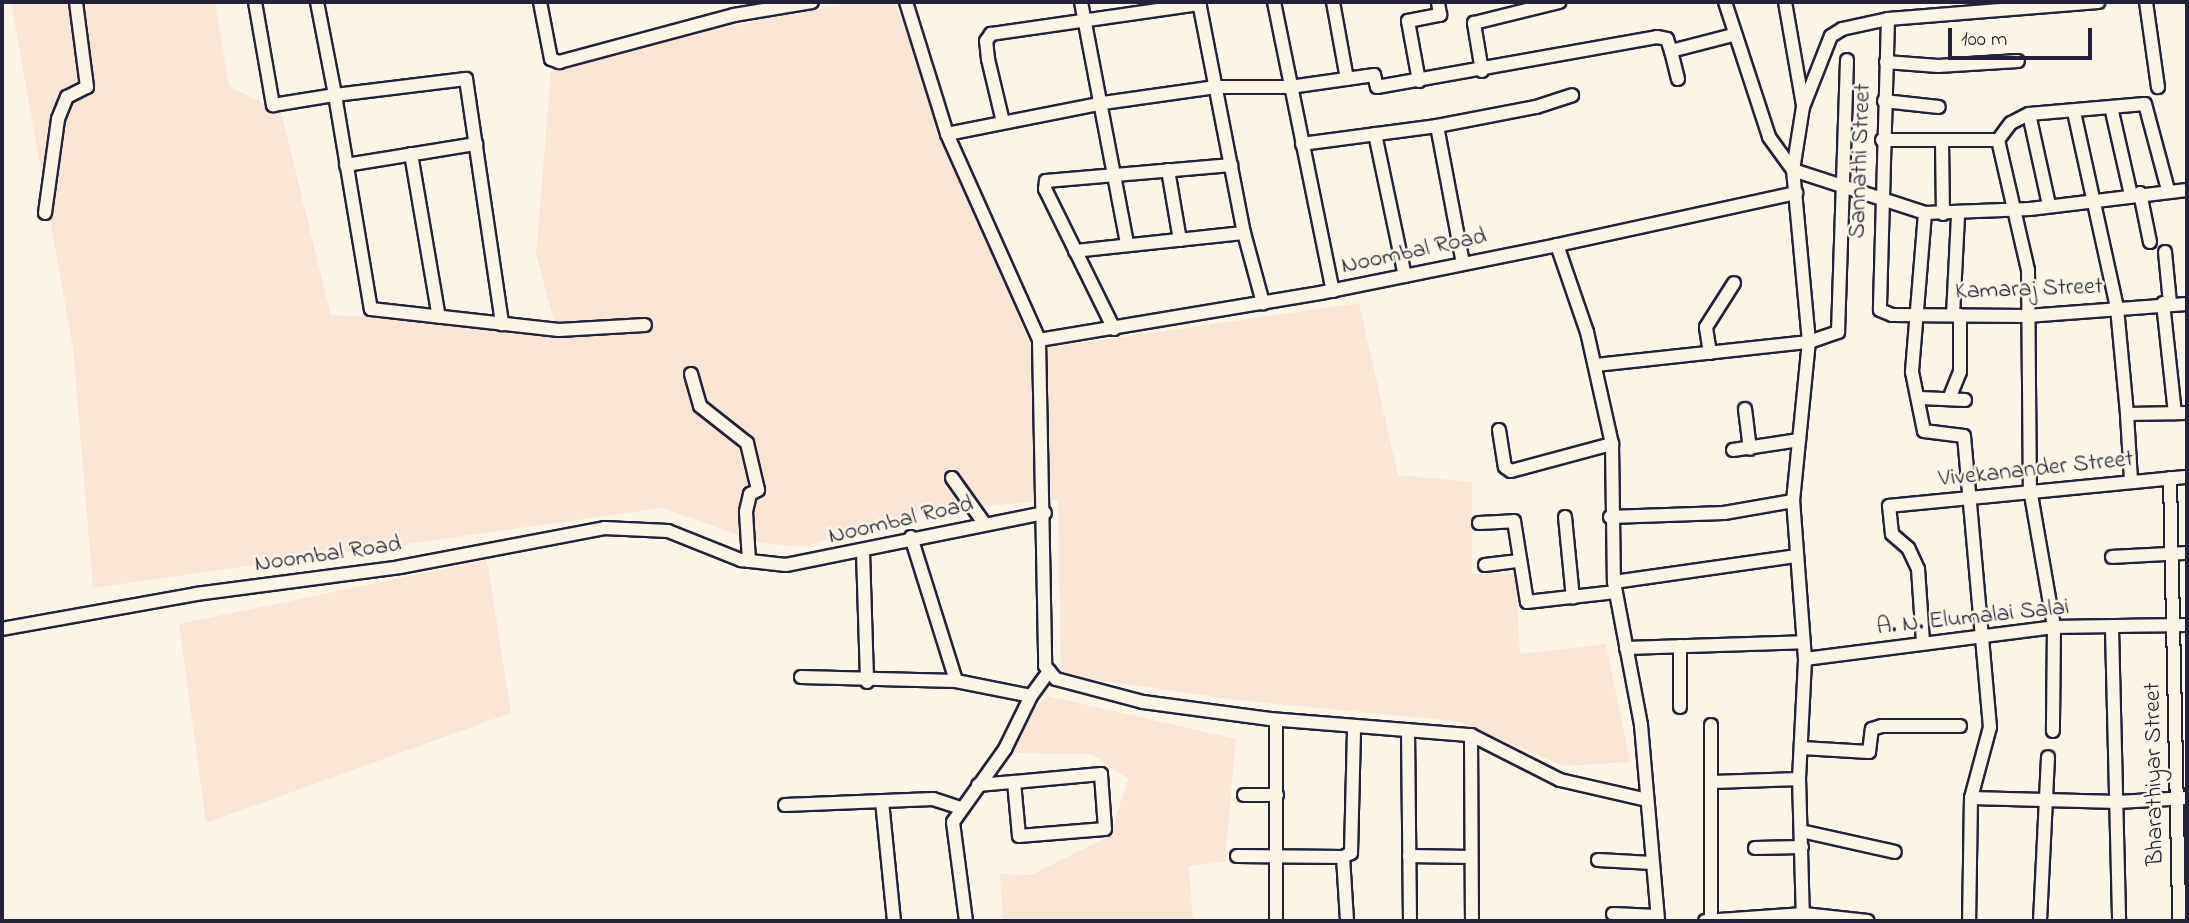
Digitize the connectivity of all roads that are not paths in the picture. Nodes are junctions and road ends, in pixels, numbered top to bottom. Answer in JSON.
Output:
{"nodes":[{"id":1,"x":76,"y":2,"type":"edge"},
{"id":2,"x":255,"y":2,"type":"edge"},
{"id":3,"x":317,"y":2,"type":"edge"},
{"id":4,"x":540,"y":2,"type":"edge"},
{"id":5,"x":731,"y":2,"type":"edge"},
{"id":6,"x":812,"y":2,"type":"edge"},
{"id":7,"x":1081,"y":2,"type":"edge"},
{"id":8,"x":1273,"y":2,"type":"edge"},
{"id":9,"x":1333,"y":2,"type":"edge"},
{"id":10,"x":1438,"y":2,"type":"edge"},
{"id":11,"x":1559,"y":2,"type":"edge"},
{"id":12,"x":1725,"y":2,"type":"edge"},
{"id":13,"x":1785,"y":2,"type":"edge"},
{"id":14,"x":1922,"y":2,"type":"edge"},
{"id":15,"x":2069,"y":2,"type":"edge"},
{"id":16,"x":2098,"y":2,"type":"edge"},
{"id":17,"x":2146,"y":2,"type":"edge"},
{"id":18,"x":912,"y":3,"type":"edge"},
{"id":19,"x":1199,"y":3,"type":"edge"},
{"id":20,"x":734,"y":15,"type":"junction"},
{"id":21,"x":1924,"y":16,"type":"junction"},
{"id":22,"x":1888,"y":19,"type":"junction"},
{"id":23,"x":1085,"y":20,"type":"junction"},
{"id":24,"x":1733,"y":35,"type":"junction"},
{"id":25,"x":1671,"y":51,"type":"junction"},
{"id":26,"x":1847,"y":61,"type":"dead end"},
{"id":27,"x":2018,"y":61,"type":"dead end"},
{"id":28,"x":1886,"y":62,"type":"junction"},
{"id":29,"x":1482,"y":71,"type":"junction"},
{"id":30,"x":1347,"y":79,"type":"junction"},
{"id":31,"x":1678,"y":79,"type":"dead end"},
{"id":32,"x":1419,"y":81,"type":"junction"},
{"id":33,"x":1290,"y":87,"type":"junction"},
{"id":34,"x":2158,"y":87,"type":"dead end"},
{"id":35,"x":1216,"y":88,"type":"junction"},
{"id":36,"x":1572,"y":94,"type":"dead end"},
{"id":37,"x":335,"y":95,"type":"junction"},
{"id":38,"x":1884,"y":100,"type":"junction"},
{"id":39,"x":1103,"y":103,"type":"junction"},
{"id":40,"x":1803,"y":107,"type":"junction"},
{"id":41,"x":1939,"y":107,"type":"dead end"},
{"id":42,"x":2110,"y":107,"type":"junction"},
{"id":43,"x":2074,"y":112,"type":"junction"},
{"id":44,"x":2029,"y":114,"type":"junction"},
{"id":45,"x":1003,"y":122,"type":"junction"},
{"id":46,"x":1437,"y":125,"type":"junction"},
{"id":47,"x":947,"y":134,"type":"junction"},
{"id":48,"x":1375,"y":134,"type":"junction"},
{"id":49,"x":1882,"y":140,"type":"junction"},
{"id":50,"x":1998,"y":140,"type":"junction"},
{"id":51,"x":1942,"y":142,"type":"dead end"},
{"id":52,"x":476,"y":144,"type":"junction"},
{"id":53,"x":1302,"y":144,"type":"junction"},
{"id":54,"x":411,"y":154,"type":"junction"},
{"id":55,"x":346,"y":165,"type":"junction"},
{"id":56,"x":1231,"y":165,"type":"junction"},
{"id":57,"x":1168,"y":170,"type":"junction"},
{"id":58,"x":1793,"y":170,"type":"junction"},
{"id":59,"x":1114,"y":174,"type":"junction"},
{"id":60,"x":1841,"y":189,"type":"junction"},
{"id":61,"x":2168,"y":190,"type":"junction"},
{"id":62,"x":2187,"y":190,"type":"edge"},
{"id":63,"x":1796,"y":192,"type":"junction"},
{"id":64,"x":2136,"y":194,"type":"junction"},
{"id":65,"x":1880,"y":200,"type":"junction"},
{"id":66,"x":2093,"y":200,"type":"junction"},
{"id":67,"x":2049,"y":205,"type":"junction"},
{"id":68,"x":2016,"y":209,"type":"junction"},
{"id":69,"x":45,"y":213,"type":"dead end"},
{"id":70,"x":1925,"y":213,"type":"junction"},
{"id":71,"x":1943,"y":214,"type":"junction"},
{"id":72,"x":1958,"y":215,"type":"junction"},
{"id":73,"x":1244,"y":233,"type":"junction"},
{"id":74,"x":1180,"y":240,"type":"junction"},
{"id":75,"x":2150,"y":242,"type":"dead end"},
{"id":76,"x":1128,"y":243,"type":"junction"},
{"id":77,"x":1557,"y":245,"type":"junction"},
{"id":78,"x":1074,"y":251,"type":"junction"},
{"id":79,"x":2165,"y":252,"type":"dead end"},
{"id":80,"x":1463,"y":264,"type":"junction"},
{"id":81,"x":1405,"y":276,"type":"junction"},
{"id":82,"x":1734,"y":283,"type":"dead end"},
{"id":83,"x":1333,"y":290,"type":"junction"},
{"id":84,"x":1263,"y":303,"type":"junction"},
{"id":85,"x":2166,"y":303,"type":"junction"},
{"id":86,"x":2187,"y":304,"type":"edge"},
{"id":87,"x":1878,"y":305,"type":"joint"},
{"id":88,"x":2117,"y":308,"type":"junction"},
{"id":89,"x":1914,"y":314,"type":"junction"},
{"id":90,"x":1956,"y":315,"type":"junction"},
{"id":91,"x":2027,"y":316,"type":"junction"},
{"id":92,"x":439,"y":317,"type":"junction"},
{"id":93,"x":502,"y":324,"type":"junction"},
{"id":94,"x":645,"y":325,"type":"dead end"},
{"id":95,"x":1114,"y":330,"type":"junction"},
{"id":96,"x":1038,"y":340,"type":"junction"},
{"id":97,"x":1810,"y":342,"type":"junction"},
{"id":98,"x":1710,"y":353,"type":"junction"},
{"id":99,"x":1596,"y":365,"type":"junction"},
{"id":100,"x":691,"y":374,"type":"dead end"},
{"id":101,"x":1920,"y":398,"type":"junction"},
{"id":102,"x":1949,"y":399,"type":"junction"},
{"id":103,"x":1965,"y":400,"type":"dead end"},
{"id":104,"x":1745,"y":409,"type":"dead end"},
{"id":105,"x":2181,"y":413,"type":"edge"},
{"id":106,"x":2126,"y":414,"type":"junction"},
{"id":107,"x":1499,"y":430,"type":"dead end"},
{"id":108,"x":1799,"y":440,"type":"junction"},
{"id":109,"x":1612,"y":444,"type":"junction"},
{"id":110,"x":1750,"y":449,"type":"junction"},
{"id":111,"x":1733,"y":450,"type":"dead end"},
{"id":112,"x":2187,"y":477,"type":"edge"},
{"id":113,"x":952,"y":478,"type":"dead end"},
{"id":114,"x":2170,"y":478,"type":"junction"},
{"id":115,"x":2131,"y":480,"type":"junction"},
{"id":116,"x":2030,"y":489,"type":"junction"},
{"id":117,"x":1970,"y":497,"type":"junction"},
{"id":118,"x":1793,"y":501,"type":"junction"},
{"id":119,"x":1045,"y":513,"type":"junction"},
{"id":120,"x":1565,"y":517,"type":"dead end"},
{"id":121,"x":1610,"y":517,"type":"junction"},
{"id":122,"x":984,"y":523,"type":"junction"},
{"id":123,"x":1479,"y":523,"type":"dead end"},
{"id":124,"x":911,"y":537,"type":"junction"},
{"id":125,"x":863,"y":552,"type":"junction"},
{"id":126,"x":2187,"y":553,"type":"edge"},
{"id":127,"x":1797,"y":555,"type":"junction"},
{"id":128,"x":2171,"y":555,"type":"junction"},
{"id":129,"x":2112,"y":557,"type":"dead end"},
{"id":130,"x":749,"y":561,"type":"junction"},
{"id":131,"x":1520,"y":561,"type":"junction"},
{"id":132,"x":1485,"y":565,"type":"dead end"},
{"id":133,"x":1614,"y":587,"type":"junction"},
{"id":134,"x":1573,"y":598,"type":"junction"},
{"id":135,"x":2187,"y":625,"type":"edge"},
{"id":136,"x":2054,"y":626,"type":"junction"},
{"id":137,"x":2172,"y":626,"type":"junction"},
{"id":138,"x":2,"y":629,"type":"edge"},
{"id":139,"x":2112,"y":629,"type":"junction"},
{"id":140,"x":1981,"y":636,"type":"junction"},
{"id":141,"x":1803,"y":642,"type":"junction"},
{"id":142,"x":1923,"y":642,"type":"junction"},
{"id":143,"x":1681,"y":646,"type":"junction"},
{"id":144,"x":1626,"y":648,"type":"junction"},
{"id":145,"x":1805,"y":659,"type":"junction"},
{"id":146,"x":1049,"y":671,"type":"junction"},
{"id":147,"x":801,"y":677,"type":"dead end"},
{"id":148,"x":956,"y":681,"type":"junction"},
{"id":149,"x":867,"y":682,"type":"junction"},
{"id":150,"x":1031,"y":696,"type":"junction"},
{"id":151,"x":1680,"y":707,"type":"dead end"},
{"id":152,"x":1276,"y":720,"type":"junction"},
{"id":153,"x":1712,"y":724,"type":"dead end"},
{"id":154,"x":1354,"y":726,"type":"junction"},
{"id":155,"x":1960,"y":726,"type":"dead end"},
{"id":156,"x":1408,"y":730,"type":"junction"},
{"id":157,"x":2053,"y":731,"type":"dead end"},
{"id":158,"x":1471,"y":735,"type":"junction"},
{"id":159,"x":1802,"y":748,"type":"junction"},
{"id":160,"x":2048,"y":757,"type":"dead end"},
{"id":161,"x":1799,"y":779,"type":"junction"},
{"id":162,"x":1014,"y":782,"type":"junction"},
{"id":163,"x":1713,"y":782,"type":"junction"},
{"id":164,"x":978,"y":785,"type":"junction"},
{"id":165,"x":1244,"y":794,"type":"dead end"},
{"id":166,"x":1277,"y":795,"type":"junction"},
{"id":167,"x":1971,"y":798,"type":"junction"},
{"id":168,"x":2182,"y":798,"type":"edge"},
{"id":169,"x":1647,"y":800,"type":"junction"},
{"id":170,"x":2045,"y":800,"type":"junction"},
{"id":171,"x":882,"y":801,"type":"junction"},
{"id":172,"x":2118,"y":802,"type":"junction"},
{"id":173,"x":785,"y":805,"type":"dead end"},
{"id":174,"x":960,"y":808,"type":"junction"},
{"id":175,"x":1801,"y":831,"type":"junction"},
{"id":176,"x":1019,"y":836,"type":"junction"},
{"id":177,"x":1802,"y":847,"type":"junction"},
{"id":178,"x":1755,"y":848,"type":"dead end"},
{"id":179,"x":1020,"y":850,"type":"dead end"},
{"id":180,"x":1895,"y":852,"type":"dead end"},
{"id":181,"x":1237,"y":856,"type":"dead end"},
{"id":182,"x":1409,"y":856,"type":"junction"},
{"id":183,"x":1279,"y":857,"type":"junction"},
{"id":184,"x":1343,"y":857,"type":"junction"},
{"id":185,"x":1471,"y":857,"type":"junction"},
{"id":186,"x":1598,"y":860,"type":"dead end"},
{"id":187,"x":1652,"y":863,"type":"junction"},
{"id":188,"x":1613,"y":914,"type":"dead end"},
{"id":189,"x":1658,"y":918,"type":"edge"},
{"id":190,"x":1804,"y":918,"type":"edge"},
{"id":191,"x":1755,"y":919,"type":"edge"},
{"id":192,"x":1850,"y":920,"type":"edge"},
{"id":193,"x":894,"y":921,"type":"edge"},
{"id":194,"x":966,"y":921,"type":"edge"},
{"id":195,"x":1276,"y":921,"type":"edge"},
{"id":196,"x":1347,"y":921,"type":"edge"},
{"id":197,"x":1410,"y":921,"type":"edge"},
{"id":198,"x":1472,"y":921,"type":"edge"},
{"id":199,"x":1705,"y":921,"type":"edge"},
{"id":200,"x":1711,"y":921,"type":"edge"},
{"id":201,"x":1868,"y":921,"type":"edge"},
{"id":202,"x":1969,"y":921,"type":"edge"},
{"id":203,"x":2040,"y":921,"type":"edge"},
{"id":204,"x":2119,"y":921,"type":"edge"},
{"id":205,"x":2179,"y":921,"type":"edge"}],
"edges":[{"from":1,"to":69,"type":"street"},
{"from":2,"to":37,"type":"street"},
{"from":3,"to":37,"type":"street"},
{"from":4,"to":20,"type":"street"},
{"from":5,"to":20,"type":"street"},
{"from":6,"to":20,"type":"street"},
{"from":7,"to":23,"type":"street"},
{"from":8,"to":33,"type":"street"},
{"from":9,"to":30,"type":"street"},
{"from":10,"to":32,"type":"street"},
{"from":11,"to":29,"type":"street"},
{"from":12,"to":24,"type":"street"},
{"from":13,"to":40,"type":"street"},
{"from":14,"to":21,"type":"street"},
{"from":15,"to":16,"type":"street"},
{"from":15,"to":21,"type":"street"},
{"from":17,"to":34,"type":"street"},
{"from":18,"to":47,"type":"street"},
{"from":19,"to":23,"type":"street"},
{"from":19,"to":35,"type":"street"},
{"from":21,"to":22,"type":"street"},
{"from":22,"to":28,"type":"street","name":"Sannathi Street"},
{"from":22,"to":40,"type":"street"},
{"from":23,"to":39,"type":"street"},
{"from":23,"to":45,"type":"street"},
{"from":24,"to":25,"type":"street"},
{"from":24,"to":58,"type":"street"},
{"from":25,"to":29,"type":"street"},
{"from":25,"to":31,"type":"street"},
{"from":26,"to":60,"type":"street"},
{"from":27,"to":28,"type":"street"},
{"from":28,"to":38,"type":"street","name":"Sannathi Street"},
{"from":29,"to":32,"type":"street"},
{"from":30,"to":32,"type":"street"},
{"from":30,"to":33,"type":"street"},
{"from":33,"to":35,"type":"street"},
{"from":33,"to":53,"type":"street"},
{"from":35,"to":39,"type":"street"},
{"from":35,"to":56,"type":"street"},
{"from":36,"to":46,"type":"street"},
{"from":37,"to":52,"type":"street"},
{"from":37,"to":55,"type":"street"},
{"from":38,"to":41,"type":"street"},
{"from":38,"to":49,"type":"street","name":"Sannathi Street"},
{"from":39,"to":45,"type":"street"},
{"from":39,"to":59,"type":"street"},
{"from":40,"to":58,"type":"street"},
{"from":42,"to":43,"type":"street"},
{"from":42,"to":61,"type":"street"},
{"from":42,"to":64,"type":"street"},
{"from":43,"to":44,"type":"street"},
{"from":43,"to":66,"type":"street"},
{"from":44,"to":50,"type":"street"},
{"from":44,"to":67,"type":"street"},
{"from":45,"to":47,"type":"street"},
{"from":46,"to":48,"type":"street"},
{"from":46,"to":80,"type":"street"},
{"from":47,"to":96,"type":"street"},
{"from":48,"to":53,"type":"street"},
{"from":48,"to":81,"type":"street"},
{"from":49,"to":50,"type":"street"},
{"from":49,"to":65,"type":"street","name":"Sannathi Street"},
{"from":50,"to":68,"type":"street"},
{"from":51,"to":71,"type":"street"},
{"from":52,"to":54,"type":"street"},
{"from":52,"to":93,"type":"street"},
{"from":53,"to":83,"type":"street"},
{"from":54,"to":55,"type":"street"},
{"from":54,"to":92,"type":"street"},
{"from":55,"to":92,"type":"street"},
{"from":56,"to":57,"type":"street"},
{"from":56,"to":73,"type":"street"},
{"from":57,"to":59,"type":"street"},
{"from":57,"to":74,"type":"street"},
{"from":58,"to":60,"type":"street"},
{"from":58,"to":63,"type":"street"},
{"from":59,"to":76,"type":"street"},
{"from":59,"to":78,"type":"street"},
{"from":60,"to":65,"type":"street"},
{"from":60,"to":97,"type":"street"},
{"from":61,"to":62,"type":"street"},
{"from":61,"to":64,"type":"street"},
{"from":63,"to":77,"type":"street","name":"Noombal Road"},
{"from":63,"to":97,"type":"street"},
{"from":64,"to":66,"type":"street"},
{"from":64,"to":75,"type":"street"},
{"from":65,"to":70,"type":"street"},
{"from":65,"to":87,"type":"street","name":"Sannathi Street"},
{"from":66,"to":67,"type":"street"},
{"from":66,"to":88,"type":"street"},
{"from":67,"to":68,"type":"street"},
{"from":68,"to":72,"type":"street"},
{"from":68,"to":91,"type":"street"},
{"from":70,"to":71,"type":"street"},
{"from":70,"to":89,"type":"street"},
{"from":71,"to":72,"type":"street"},
{"from":72,"to":90,"type":"street"},
{"from":73,"to":74,"type":"street"},
{"from":73,"to":84,"type":"street"},
{"from":74,"to":76,"type":"street"},
{"from":76,"to":78,"type":"street"},
{"from":77,"to":80,"type":"street","name":"Noombal Road"},
{"from":77,"to":99,"type":"street"},
{"from":78,"to":95,"type":"street"},
{"from":79,"to":85,"type":"street"},
{"from":80,"to":81,"type":"street","name":"Noombal Road"},
{"from":81,"to":83,"type":"street","name":"Noombal Road"},
{"from":82,"to":98,"type":"street"},
{"from":83,"to":84,"type":"street","name":"Noombal Road"},
{"from":84,"to":95,"type":"street","name":"Noombal Road"},
{"from":85,"to":86,"type":"street","name":"Kamaraj Street"},
{"from":85,"to":88,"type":"street","name":"Kamaraj Street"},
{"from":85,"to":105,"type":"street"},
{"from":87,"to":89,"type":"street","name":"Kamaraj Street"},
{"from":88,"to":91,"type":"street","name":"Kamaraj Street"},
{"from":88,"to":106,"type":"street"},
{"from":89,"to":90,"type":"street","name":"Kamaraj Street"},
{"from":89,"to":101,"type":"street"},
{"from":90,"to":91,"type":"street","name":"Kamaraj Street"},
{"from":90,"to":102,"type":"street"},
{"from":91,"to":116,"type":"street"},
{"from":92,"to":93,"type":"street"},
{"from":93,"to":94,"type":"street"},
{"from":95,"to":96,"type":"street","name":"Noombal Road"},
{"from":96,"to":119,"type":"street"},
{"from":97,"to":98,"type":"street"},
{"from":97,"to":108,"type":"street"},
{"from":98,"to":99,"type":"street"},
{"from":99,"to":109,"type":"street"},
{"from":100,"to":130,"type":"street"},
{"from":101,"to":102,"type":"street"},
{"from":101,"to":117,"type":"street"},
{"from":102,"to":103,"type":"street"},
{"from":104,"to":110,"type":"street"},
{"from":105,"to":106,"type":"street"},
{"from":106,"to":115,"type":"street"},
{"from":107,"to":109,"type":"street"},
{"from":108,"to":110,"type":"street"},
{"from":108,"to":118,"type":"street"},
{"from":109,"to":121,"type":"street"},
{"from":110,"to":111,"type":"street"},
{"from":112,"to":114,"type":"street","name":"Vivekanander Street"},
{"from":113,"to":122,"type":"street"},
{"from":114,"to":115,"type":"street","name":"Vivekanander Street"},
{"from":114,"to":128,"type":"street","name":"Bharathiyar Street"},
{"from":115,"to":116,"type":"street","name":"Vivekanander Street"},
{"from":116,"to":117,"type":"street","name":"Vivekanander Street"},
{"from":116,"to":136,"type":"street"},
{"from":117,"to":140,"type":"street"},
{"from":117,"to":142,"type":"street","name":"Vivekanander Street"},
{"from":118,"to":121,"type":"street"},
{"from":118,"to":127,"type":"street"},
{"from":119,"to":122,"type":"street","name":"Noombal Road"},
{"from":119,"to":146,"type":"street"},
{"from":120,"to":134,"type":"street"},
{"from":121,"to":133,"type":"street"},
{"from":122,"to":124,"type":"street","name":"Noombal Road"},
{"from":123,"to":131,"type":"street"},
{"from":124,"to":125,"type":"street","name":"Noombal Road"},
{"from":124,"to":148,"type":"street"},
{"from":125,"to":130,"type":"street","name":"Noombal Road"},
{"from":125,"to":149,"type":"street"},
{"from":126,"to":128,"type":"street"},
{"from":127,"to":133,"type":"street"},
{"from":127,"to":141,"type":"street"},
{"from":128,"to":129,"type":"street"},
{"from":128,"to":137,"type":"street","name":"Bharathiyar Street"},
{"from":130,"to":138,"type":"street","name":"Noombal Road"},
{"from":131,"to":132,"type":"street"},
{"from":131,"to":134,"type":"street"},
{"from":133,"to":134,"type":"street"},
{"from":133,"to":144,"type":"street"},
{"from":135,"to":137,"type":"street","name":"A. N. Elumalai Salai"},
{"from":136,"to":139,"type":"street","name":"A. N. Elumalai Salai"},
{"from":136,"to":140,"type":"street","name":"A. N. Elumalai Salai"},
{"from":136,"to":157,"type":"street"},
{"from":137,"to":139,"type":"street","name":"A. N. Elumalai Salai"},
{"from":137,"to":168,"type":"street","name":"Bharathiyar Street"},
{"from":139,"to":172,"type":"street"},
{"from":140,"to":142,"type":"street","name":"A. N. Elumalai Salai"},
{"from":140,"to":167,"type":"street"},
{"from":141,"to":143,"type":"street"},
{"from":141,"to":145,"type":"street"},
{"from":142,"to":145,"type":"street","name":"A. N. Elumalai Salai"},
{"from":143,"to":144,"type":"street"},
{"from":143,"to":151,"type":"street"},
{"from":144,"to":169,"type":"street"},
{"from":145,"to":159,"type":"street"},
{"from":146,"to":150,"type":"street"},
{"from":146,"to":152,"type":"street"},
{"from":147,"to":149,"type":"street"},
{"from":148,"to":149,"type":"street"},
{"from":148,"to":150,"type":"street"},
{"from":150,"to":164,"type":"street"},
{"from":152,"to":154,"type":"street"},
{"from":152,"to":166,"type":"street"},
{"from":153,"to":163,"type":"street"},
{"from":154,"to":156,"type":"street"},
{"from":154,"to":184,"type":"street"},
{"from":155,"to":159,"type":"street"},
{"from":156,"to":158,"type":"street"},
{"from":156,"to":182,"type":"street"},
{"from":158,"to":169,"type":"street"},
{"from":158,"to":185,"type":"street"},
{"from":159,"to":161,"type":"street"},
{"from":160,"to":170,"type":"street"},
{"from":161,"to":163,"type":"street"},
{"from":161,"to":175,"type":"street"},
{"from":162,"to":164,"type":"street"},
{"from":162,"to":176,"type":"street"},
{"from":162,"to":176,"type":"street"},
{"from":163,"to":200,"type":"street"},
{"from":164,"to":174,"type":"street"},
{"from":165,"to":166,"type":"street"},
{"from":166,"to":183,"type":"street"},
{"from":167,"to":170,"type":"street"},
{"from":167,"to":202,"type":"street"},
{"from":168,"to":172,"type":"street"},
{"from":168,"to":205,"type":"street","name":"Bharathiyar Street"},
{"from":169,"to":187,"type":"street"},
{"from":170,"to":172,"type":"street"},
{"from":170,"to":203,"type":"street"},
{"from":171,"to":173,"type":"street"},
{"from":171,"to":174,"type":"street"},
{"from":171,"to":193,"type":"street"},
{"from":172,"to":204,"type":"street"},
{"from":174,"to":194,"type":"street"},
{"from":175,"to":177,"type":"street"},
{"from":175,"to":180,"type":"street"},
{"from":176,"to":179,"type":"street"},
{"from":177,"to":178,"type":"street"},
{"from":177,"to":190,"type":"street"},
{"from":181,"to":183,"type":"street"},
{"from":182,"to":185,"type":"street"},
{"from":182,"to":197,"type":"street"},
{"from":183,"to":184,"type":"street"},
{"from":183,"to":195,"type":"street"},
{"from":184,"to":196,"type":"street"},
{"from":185,"to":198,"type":"street"},
{"from":186,"to":187,"type":"street"},
{"from":187,"to":189,"type":"street"},
{"from":188,"to":189,"type":"street"},
{"from":190,"to":191,"type":"street"},
{"from":190,"to":192,"type":"street"},
{"from":191,"to":200,"type":"street"},
{"from":192,"to":201,"type":"street"},
{"from":199,"to":200,"type":"street"}]}
